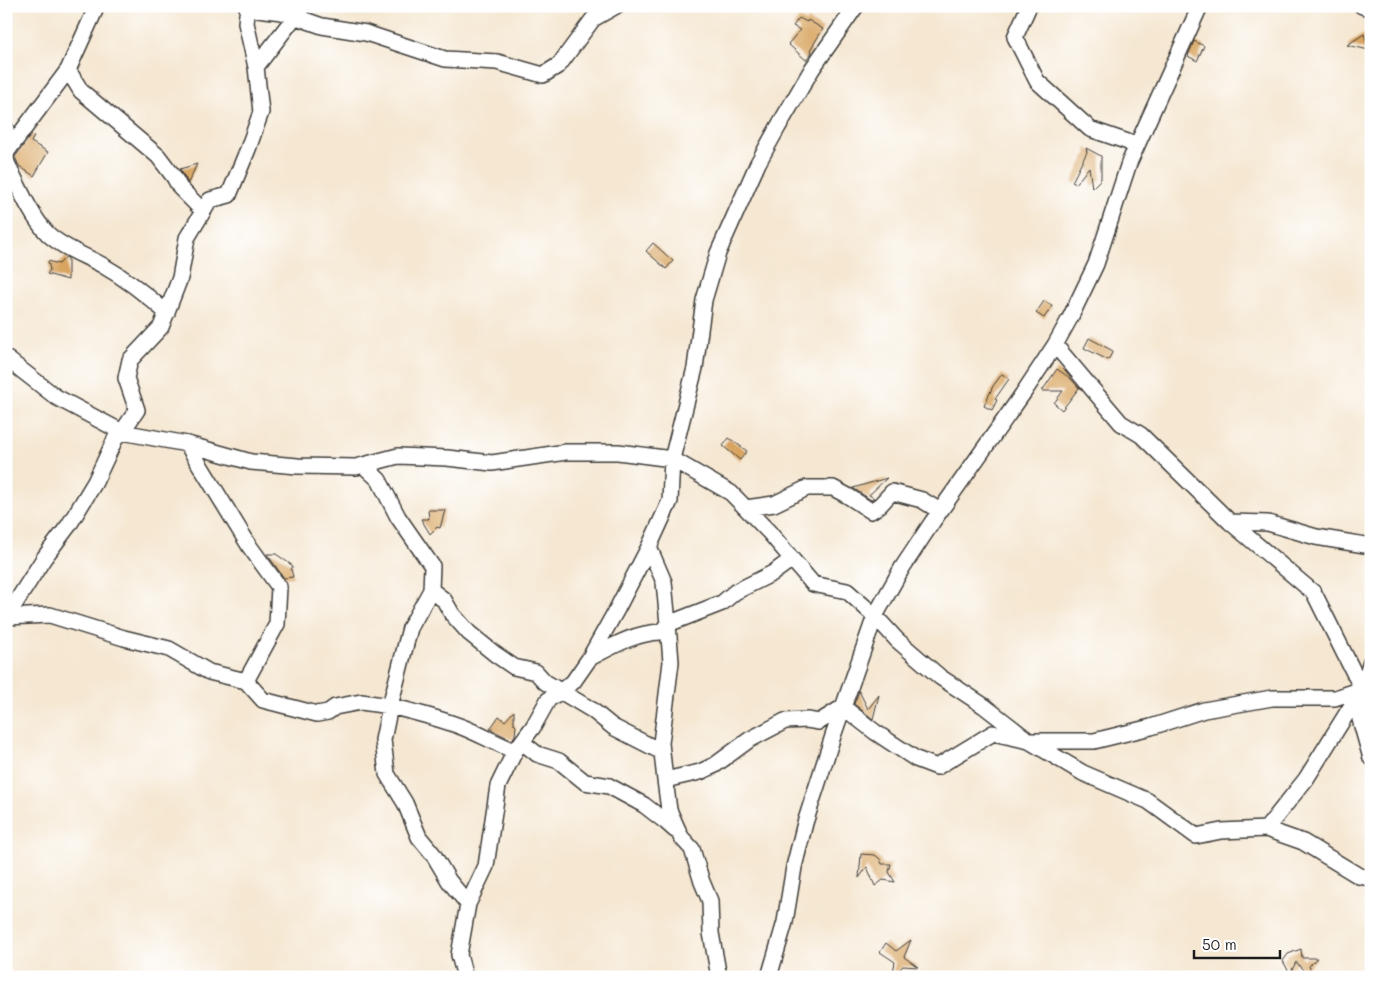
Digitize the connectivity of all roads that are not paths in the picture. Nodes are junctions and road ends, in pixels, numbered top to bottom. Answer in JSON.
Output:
{"nodes":[{"id":1,"x":97,"y":6,"type":"edge"},
{"id":2,"x":616,"y":6,"type":"edge"},
{"id":3,"x":856,"y":6,"type":"edge"},
{"id":4,"x":1029,"y":6,"type":"edge"},
{"id":5,"x":1200,"y":6,"type":"edge"},
{"id":6,"x":1362,"y":6,"type":"edge"},
{"id":7,"x":248,"y":7,"type":"edge"},
{"id":8,"x":1371,"y":8,"type":"edge"},
{"id":9,"x":300,"y":12,"type":"edge"},
{"id":10,"x":256,"y":67,"type":"junction"},
{"id":11,"x":68,"y":70,"type":"junction"},
{"id":12,"x":6,"y":129,"type":"edge"},
{"id":13,"x":6,"y":139,"type":"edge"},
{"id":14,"x":1136,"y":148,"type":"junction"},
{"id":15,"x":6,"y":153,"type":"edge"},
{"id":16,"x":6,"y":161,"type":"edge"},
{"id":17,"x":203,"y":212,"type":"junction"},
{"id":18,"x":166,"y":313,"type":"junction"},
{"id":19,"x":1055,"y":345,"type":"junction"},
{"id":20,"x":6,"y":358,"type":"edge"},
{"id":21,"x":122,"y":432,"type":"junction"},
{"id":22,"x":187,"y":444,"type":"junction"},
{"id":23,"x":672,"y":459,"type":"junction"},
{"id":24,"x":363,"y":465,"type":"junction"},
{"id":25,"x":746,"y":508,"type":"junction"},
{"id":26,"x":940,"y":512,"type":"junction"},
{"id":27,"x":1230,"y":522,"type":"junction"},
{"id":28,"x":1371,"y":546,"type":"edge"},
{"id":29,"x":649,"y":548,"type":"junction"},
{"id":30,"x":792,"y":559,"type":"junction"},
{"id":31,"x":431,"y":590,"type":"junction"},
{"id":32,"x":875,"y":616,"type":"junction"},
{"id":33,"x":6,"y":617,"type":"edge"},
{"id":34,"x":668,"y":624,"type":"junction"},
{"id":35,"x":589,"y":659,"type":"junction"},
{"id":36,"x":1371,"y":661,"type":"edge"},
{"id":37,"x":246,"y":681,"type":"junction"},
{"id":38,"x":1366,"y":689,"type":"edge"},
{"id":39,"x":560,"y":691,"type":"junction"},
{"id":40,"x":390,"y":706,"type":"junction"},
{"id":41,"x":843,"y":707,"type":"junction"},
{"id":42,"x":1029,"y":741,"type":"junction"},
{"id":43,"x":518,"y":746,"type":"junction"},
{"id":44,"x":662,"y":752,"type":"junction"},
{"id":45,"x":1371,"y":758,"type":"edge"},
{"id":46,"x":665,"y":780,"type":"junction"},
{"id":47,"x":1266,"y":829,"type":"junction"},
{"id":48,"x":681,"y":837,"type":"junction"},
{"id":49,"x":1371,"y":878,"type":"edge"},
{"id":50,"x":468,"y":904,"type":"junction"},
{"id":51,"x":466,"y":977,"type":"edge"},
{"id":52,"x":719,"y":977,"type":"edge"},
{"id":53,"x":769,"y":977,"type":"edge"}],
"edges":[{"from":1,"to":11,"type":"street"},
{"from":2,"to":9,"type":"street"},
{"from":3,"to":23,"type":"street"},
{"from":4,"to":14,"type":"street"},
{"from":5,"to":14,"type":"street"},
{"from":6,"to":8,"type":"street"},
{"from":7,"to":9,"type":"street"},
{"from":7,"to":10,"type":"street"},
{"from":9,"to":10,"type":"street"},
{"from":10,"to":17,"type":"street"},
{"from":11,"to":15,"type":"street"},
{"from":11,"to":17,"type":"street"},
{"from":12,"to":13,"type":"street"},
{"from":14,"to":19,"type":"street"},
{"from":16,"to":18,"type":"street"},
{"from":17,"to":18,"type":"street"},
{"from":18,"to":21,"type":"street"},
{"from":19,"to":26,"type":"street"},
{"from":19,"to":27,"type":"street"},
{"from":20,"to":21,"type":"street"},
{"from":21,"to":22,"type":"street"},
{"from":21,"to":33,"type":"street"},
{"from":22,"to":24,"type":"street"},
{"from":22,"to":37,"type":"street"},
{"from":23,"to":24,"type":"street"},
{"from":23,"to":25,"type":"street"},
{"from":23,"to":29,"type":"street"},
{"from":24,"to":31,"type":"street"},
{"from":25,"to":26,"type":"street"},
{"from":25,"to":30,"type":"street"},
{"from":26,"to":32,"type":"street"},
{"from":27,"to":28,"type":"street"},
{"from":27,"to":38,"type":"street"},
{"from":29,"to":34,"type":"street"},
{"from":29,"to":35,"type":"street"},
{"from":30,"to":32,"type":"street"},
{"from":30,"to":34,"type":"street"},
{"from":31,"to":39,"type":"street"},
{"from":31,"to":40,"type":"street"},
{"from":32,"to":41,"type":"street"},
{"from":32,"to":42,"type":"street"},
{"from":33,"to":37,"type":"street"},
{"from":34,"to":35,"type":"street"},
{"from":34,"to":44,"type":"street"},
{"from":35,"to":39,"type":"street"},
{"from":36,"to":38,"type":"street"},
{"from":37,"to":40,"type":"street"},
{"from":38,"to":42,"type":"street"},
{"from":38,"to":45,"type":"street"},
{"from":38,"to":47,"type":"street"},
{"from":39,"to":43,"type":"street"},
{"from":39,"to":44,"type":"street"},
{"from":40,"to":43,"type":"street"},
{"from":40,"to":50,"type":"street"},
{"from":41,"to":42,"type":"street"},
{"from":41,"to":46,"type":"street"},
{"from":41,"to":53,"type":"street"},
{"from":42,"to":47,"type":"street"},
{"from":43,"to":48,"type":"street"},
{"from":43,"to":50,"type":"street"},
{"from":44,"to":46,"type":"street"},
{"from":46,"to":48,"type":"street"},
{"from":47,"to":49,"type":"street"},
{"from":48,"to":52,"type":"street"},
{"from":50,"to":51,"type":"street"}]}
